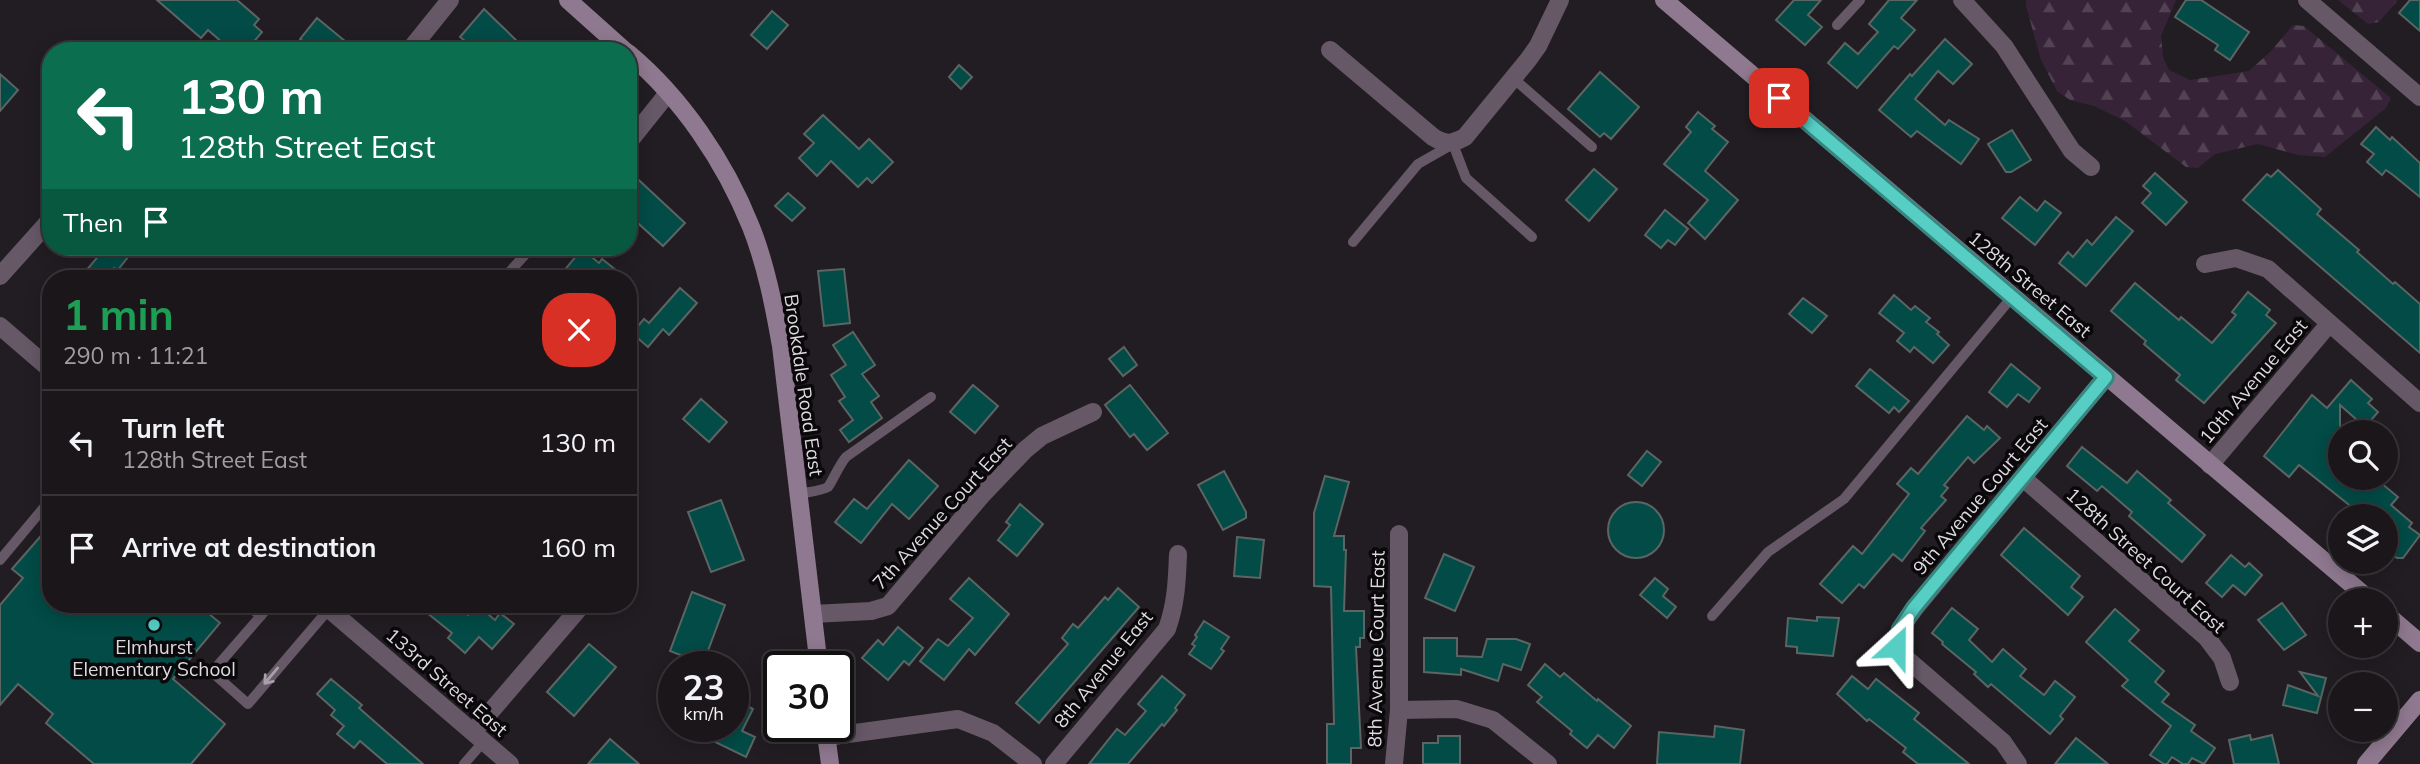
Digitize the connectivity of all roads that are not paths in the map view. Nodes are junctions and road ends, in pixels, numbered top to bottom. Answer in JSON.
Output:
{"nodes":[{"id":1,"x":450,"y":0,"type":"edge"},
{"id":2,"x":568,"y":0,"type":"edge"},
{"id":3,"x":1560,"y":0,"type":"edge"},
{"id":4,"x":1664,"y":0,"type":"edge"},
{"id":5,"x":1860,"y":0,"type":"edge"},
{"id":6,"x":1962,"y":0,"type":"edge"},
{"id":7,"x":2307,"y":0,"type":"edge"},
{"id":8,"x":1837,"y":25,"type":"dead end"},
{"id":9,"x":416,"y":42,"type":"edge"},
{"id":10,"x":616,"y":42,"type":"edge"},
{"id":11,"x":1330,"y":50,"type":"dead end"},
{"id":12,"x":637,"y":62,"type":"edge"},
{"id":13,"x":1513,"y":78,"type":"junction"},
{"id":14,"x":668,"y":93,"type":"junction"},
{"id":15,"x":2420,"y":97,"type":"edge"},
{"id":16,"x":637,"y":132,"type":"edge"},
{"id":17,"x":1453,"y":144,"type":"junction"},
{"id":18,"x":1592,"y":147,"type":"dead end"},
{"id":19,"x":2091,"y":167,"type":"dead end"},
{"id":20,"x":42,"y":229,"type":"edge"},
{"id":21,"x":1532,"y":237,"type":"dead end"},
{"id":22,"x":1353,"y":242,"type":"dead end"},
{"id":23,"x":523,"y":256,"type":"edge"},
{"id":24,"x":2205,"y":264,"type":"dead end"},
{"id":25,"x":511,"y":270,"type":"edge"},
{"id":26,"x":0,"y":276,"type":"edge"},
{"id":27,"x":2012,"y":297,"type":"junction"},
{"id":28,"x":2329,"y":324,"type":"junction"},
{"id":29,"x":0,"y":326,"type":"edge"},
{"id":30,"x":42,"y":362,"type":"edge"},
{"id":31,"x":2106,"y":377,"type":"junction"},
{"id":32,"x":932,"y":397,"type":"dead end"},
{"id":33,"x":2420,"y":402,"type":"edge"},
{"id":34,"x":1093,"y":412,"type":"dead end"},
{"id":35,"x":2210,"y":465,"type":"junction"},
{"id":36,"x":2023,"y":478,"type":"junction"},
{"id":37,"x":799,"y":494,"type":"junction"},
{"id":38,"x":42,"y":510,"type":"edge"},
{"id":39,"x":1399,"y":534,"type":"dead end"},
{"id":40,"x":1178,"y":554,"type":"dead end"},
{"id":41,"x":0,"y":560,"type":"edge"},
{"id":42,"x":2356,"y":588,"type":"edge"},
{"id":43,"x":257,"y":613,"type":"edge"},
{"id":44,"x":264,"y":613,"type":"edge"},
{"id":45,"x":320,"y":613,"type":"edge"},
{"id":46,"x":334,"y":613,"type":"edge"},
{"id":47,"x":576,"y":613,"type":"edge"},
{"id":48,"x":813,"y":614,"type":"junction"},
{"id":49,"x":261,"y":616,"type":"junction"},
{"id":50,"x":1712,"y":617,"type":"dead end"},
{"id":51,"x":2398,"y":624,"type":"edge"},
{"id":52,"x":2420,"y":643,"type":"edge"},
{"id":53,"x":817,"y":651,"type":"edge"},
{"id":54,"x":2230,"y":682,"type":"dead end"},
{"id":55,"x":2420,"y":700,"type":"edge"},
{"id":56,"x":1399,"y":710,"type":"junction"},
{"id":57,"x":854,"y":729,"type":"edge"},
{"id":58,"x":478,"y":736,"type":"junction"},
{"id":59,"x":827,"y":742,"type":"edge"},
{"id":60,"x":464,"y":764,"type":"edge"},
{"id":61,"x":510,"y":764,"type":"edge"},
{"id":62,"x":830,"y":764,"type":"edge"},
{"id":63,"x":1033,"y":764,"type":"edge"},
{"id":64,"x":1054,"y":764,"type":"edge"},
{"id":65,"x":1394,"y":764,"type":"edge"},
{"id":66,"x":1548,"y":764,"type":"edge"},
{"id":67,"x":2018,"y":764,"type":"edge"},
{"id":68,"x":2366,"y":764,"type":"edge"}],
"edges":[{"from":1,"to":9,"type":"street"},
{"from":2,"to":10,"type":"street","name":"Brookdale Road East"},
{"from":3,"to":13,"type":"street"},
{"from":4,"to":27,"type":"street","name":"128th Street East"},
{"from":5,"to":8,"type":"lane"},
{"from":6,"to":19,"type":"street"},
{"from":7,"to":15,"type":"street"},
{"from":11,"to":17,"type":"street"},
{"from":12,"to":14,"type":"street","name":"Brookdale Road East"},
{"from":13,"to":17,"type":"street"},
{"from":13,"to":18,"type":"lane"},
{"from":14,"to":16,"type":"street"},
{"from":14,"to":37,"type":"street","name":"Brookdale Road East"},
{"from":17,"to":21,"type":"lane"},
{"from":17,"to":22,"type":"lane"},
{"from":20,"to":26,"type":"street"},
{"from":23,"to":25,"type":"lane"},
{"from":24,"to":28,"type":"street"},
{"from":27,"to":31,"type":"street","name":"128th Street East"},
{"from":27,"to":50,"type":"lane"},
{"from":28,"to":33,"type":"street"},
{"from":28,"to":35,"type":"street","name":"10th Avenue East"},
{"from":29,"to":30,"type":"street"},
{"from":31,"to":35,"type":"street","name":"128th Street East"},
{"from":31,"to":36,"type":"street","name":"9th Avenue Court East"},
{"from":32,"to":37,"type":"lane"},
{"from":34,"to":48,"type":"street","name":"7th Avenue Court East"},
{"from":35,"to":42,"type":"street","name":"128th Street East"},
{"from":36,"to":54,"type":"street","name":"128th Street Court East"},
{"from":36,"to":67,"type":"street","name":"9th Avenue Court East"},
{"from":37,"to":48,"type":"street","name":"Brookdale Road East"},
{"from":38,"to":41,"type":"lane"},
{"from":39,"to":56,"type":"street","name":"8th Avenue Court East"},
{"from":40,"to":64,"type":"street","name":"8th Avenue East"},
{"from":43,"to":49,"type":"lane"},
{"from":44,"to":49,"type":"lane"},
{"from":45,"to":49,"type":"lane","one_way":true},
{"from":46,"to":58,"type":"street","name":"133rd Street East"},
{"from":47,"to":58,"type":"street"},
{"from":48,"to":53,"type":"street","name":"Brookdale Road East"},
{"from":51,"to":52,"type":"street"},
{"from":55,"to":68,"type":"street"},
{"from":56,"to":65,"type":"street","name":"8th Avenue Court East"},
{"from":56,"to":66,"type":"street"},
{"from":57,"to":63,"type":"street"},
{"from":58,"to":60,"type":"lane"},
{"from":58,"to":61,"type":"street","name":"133rd Street East"},
{"from":59,"to":62,"type":"street"}]}
